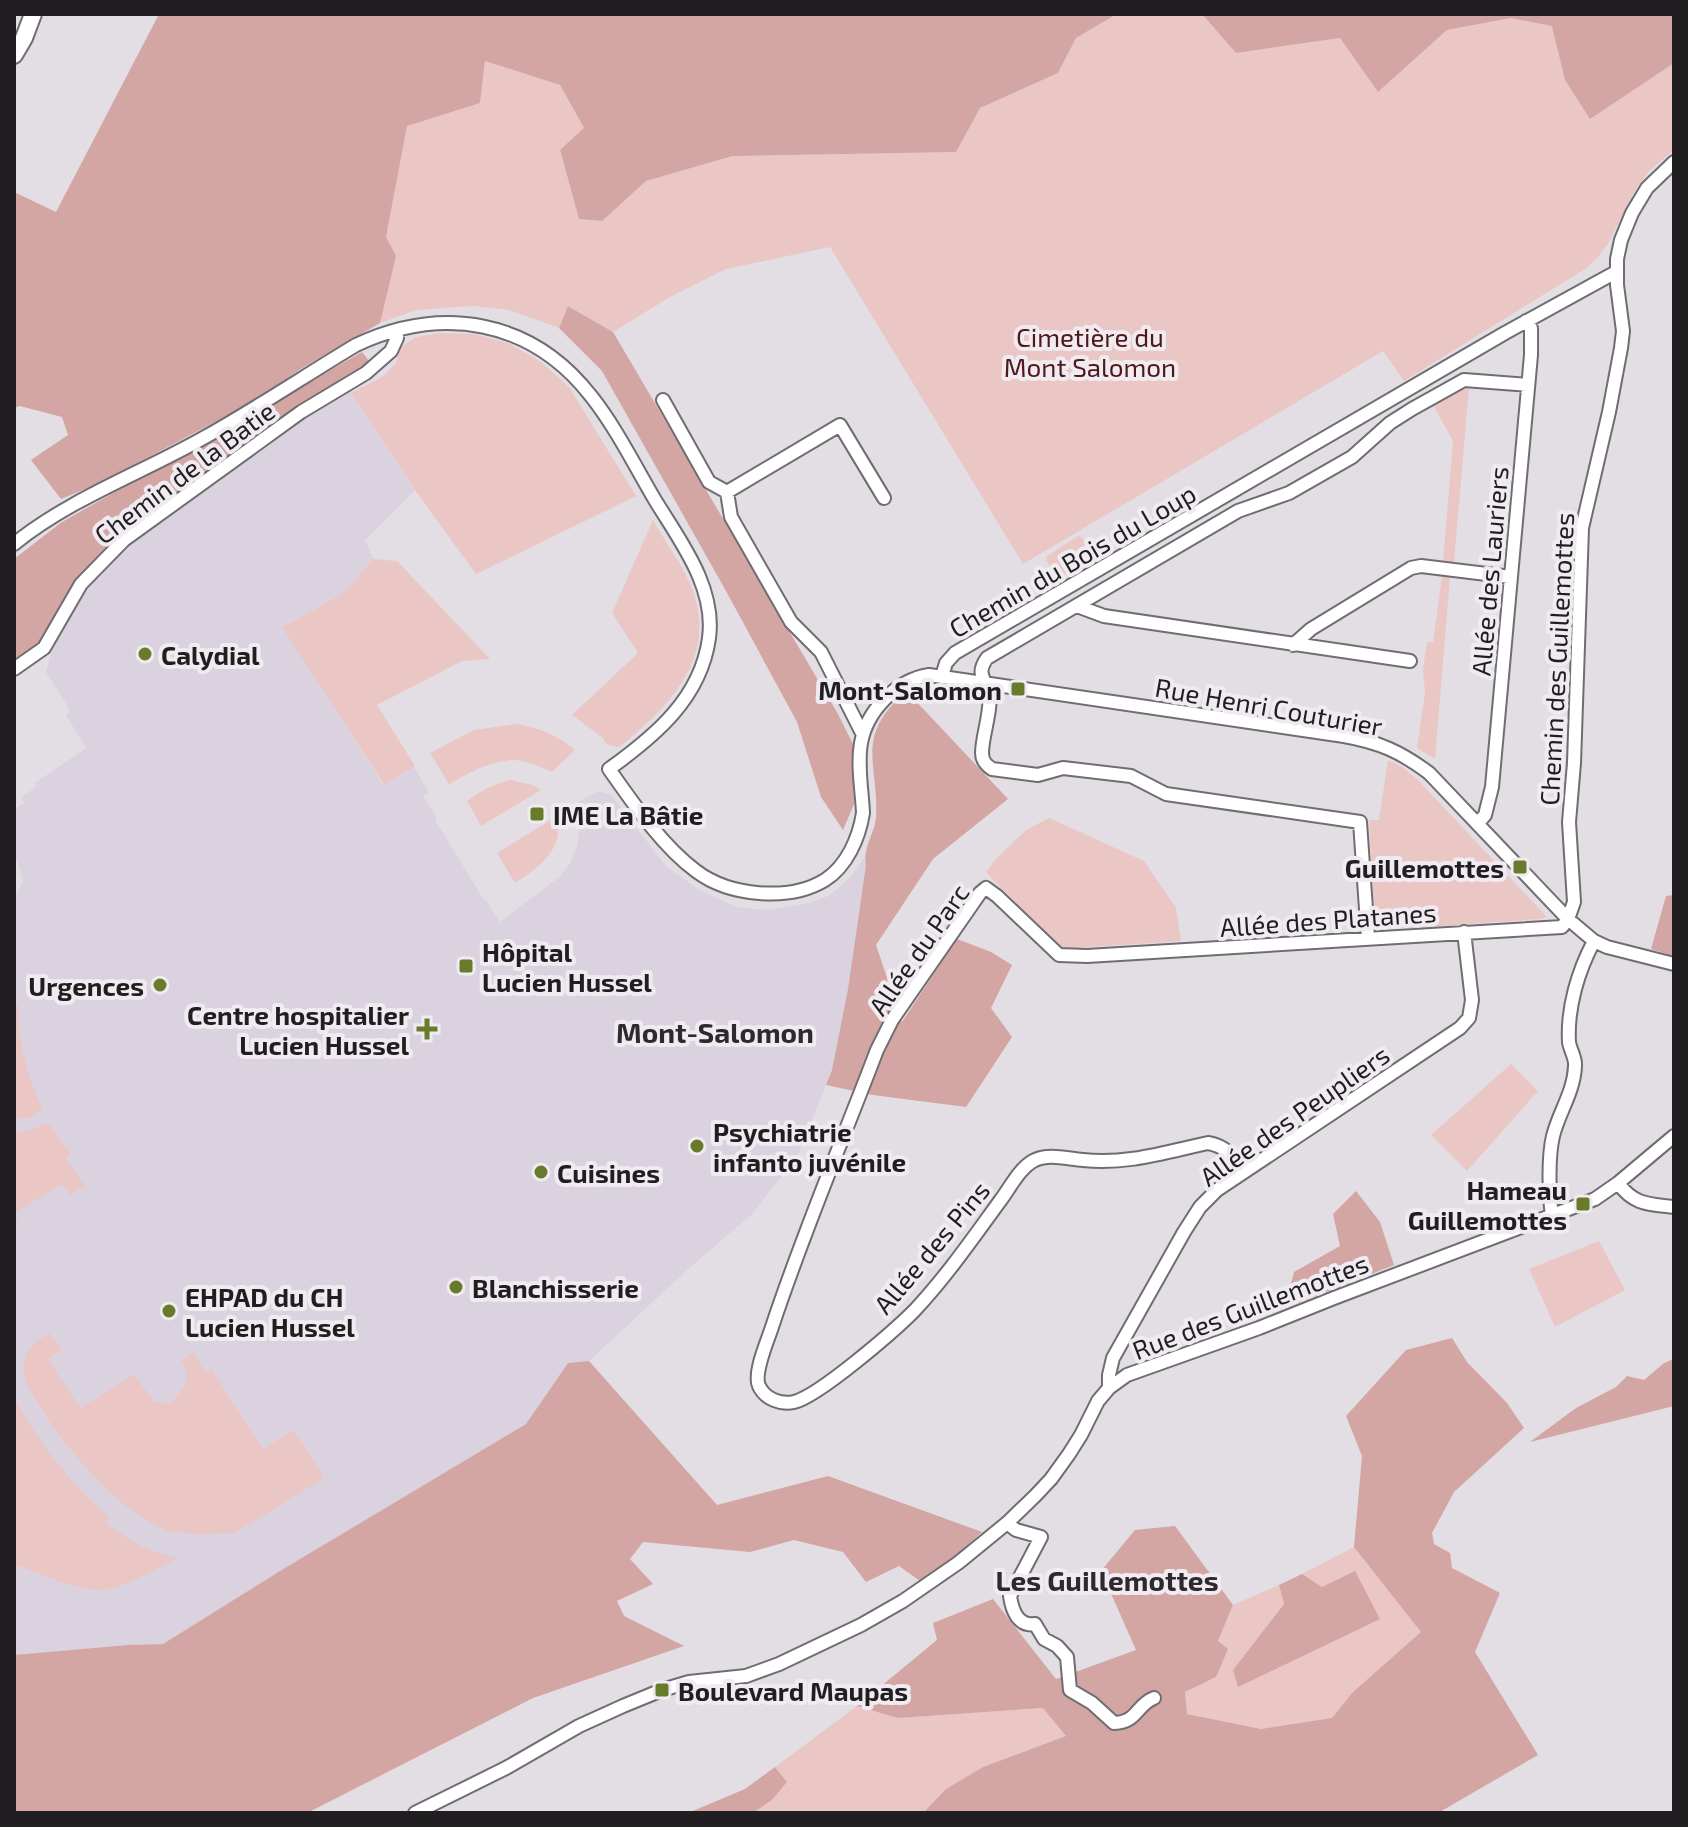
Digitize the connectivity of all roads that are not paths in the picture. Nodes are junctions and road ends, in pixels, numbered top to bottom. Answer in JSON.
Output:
{"nodes":[{"id":1,"x":33,"y":14,"type":"edge"},
{"id":2,"x":14,"y":55,"type":"edge"},
{"id":3,"x":1674,"y":162,"type":"edge"},
{"id":4,"x":1616,"y":272,"type":"junction"},
{"id":5,"x":1526,"y":321,"type":"junction"},
{"id":6,"x":397,"y":330,"type":"junction"},
{"id":7,"x":1528,"y":385,"type":"junction"},
{"id":8,"x":663,"y":400,"type":"dead end"},
{"id":9,"x":727,"y":492,"type":"junction"},
{"id":10,"x":884,"y":498,"type":"dead end"},
{"id":11,"x":14,"y":544,"type":"edge"},
{"id":12,"x":1511,"y":577,"type":"junction"},
{"id":13,"x":1077,"y":606,"type":"junction"},
{"id":14,"x":1293,"y":645,"type":"junction"},
{"id":15,"x":1410,"y":661,"type":"dead end"},
{"id":16,"x":14,"y":669,"type":"edge"},
{"id":17,"x":942,"y":676,"type":"junction"},
{"id":18,"x":984,"y":684,"type":"junction"},
{"id":19,"x":863,"y":735,"type":"junction"},
{"id":20,"x":1478,"y":823,"type":"junction"},
{"id":21,"x":1568,"y":919,"type":"junction"},
{"id":22,"x":1464,"y":932,"type":"junction"},
{"id":23,"x":1368,"y":938,"type":"junction"},
{"id":24,"x":1594,"y":941,"type":"junction"},
{"id":25,"x":1087,"y":956,"type":"joint"},
{"id":26,"x":1674,"y":964,"type":"edge"},
{"id":27,"x":856,"y":1105,"type":"joint"},
{"id":28,"x":1674,"y":1136,"type":"edge"},
{"id":29,"x":1245,"y":1171,"type":"junction"},
{"id":30,"x":1618,"y":1183,"type":"junction"},
{"id":31,"x":1674,"y":1207,"type":"edge"},
{"id":32,"x":1552,"y":1216,"type":"junction"},
{"id":33,"x":1109,"y":1388,"type":"junction"},
{"id":34,"x":1007,"y":1523,"type":"junction"},
{"id":35,"x":1154,"y":1698,"type":"dead end"},
{"id":36,"x":415,"y":1813,"type":"edge"}],
"edges":[{"from":1,"to":2,"type":"street"},
{"from":3,"to":4,"type":"street","name":"Chemin des Guillemottes"},
{"from":4,"to":5,"type":"street","name":"Chemin du Bois du Loup"},
{"from":4,"to":21,"type":"street","name":"Chemin des Guillemottes"},
{"from":5,"to":7,"type":"street","name":"Allée des Lauriers"},
{"from":5,"to":17,"type":"street","name":"Chemin du Bois du Loup"},
{"from":6,"to":11,"type":"street"},
{"from":6,"to":16,"type":"street","name":"Chemin de la Batie"},
{"from":6,"to":19,"type":"street","name":"Chemin du Bois du Loup"},
{"from":7,"to":12,"type":"street","name":"Allée des Lauriers"},
{"from":7,"to":13,"type":"street"},
{"from":8,"to":9,"type":"street"},
{"from":9,"to":10,"type":"street"},
{"from":9,"to":19,"type":"street"},
{"from":12,"to":14,"type":"street"},
{"from":12,"to":20,"type":"street","name":"Allée des Lauriers"},
{"from":13,"to":14,"type":"street"},
{"from":13,"to":18,"type":"street"},
{"from":14,"to":15,"type":"street"},
{"from":17,"to":18,"type":"street","name":"Rue Henri Couturier"},
{"from":17,"to":19,"type":"street","name":"Chemin du Bois du Loup"},
{"from":18,"to":20,"type":"street","name":"Rue Henri Couturier"},
{"from":18,"to":23,"type":"street"},
{"from":20,"to":21,"type":"street","name":"Rue Henri Couturier"},
{"from":21,"to":22,"type":"street","name":"Allée des Platanes"},
{"from":21,"to":24,"type":"street"},
{"from":22,"to":23,"type":"street","name":"Allée des Platanes"},
{"from":22,"to":29,"type":"street","name":"Allée des Peupliers"},
{"from":23,"to":25,"type":"street","name":"Allée des Platanes"},
{"from":24,"to":26,"type":"street"},
{"from":24,"to":32,"type":"street"},
{"from":25,"to":27,"type":"street","name":"Allée du Parc"},
{"from":27,"to":29,"type":"street","name":"Allée des Pins"},
{"from":28,"to":30,"type":"street","name":"Rue des Guillemottes"},
{"from":29,"to":33,"type":"street","name":"Allée des Peupliers"},
{"from":30,"to":31,"type":"street"},
{"from":30,"to":32,"type":"street","name":"Rue des Guillemottes"},
{"from":32,"to":33,"type":"street","name":"Rue des Guillemottes"},
{"from":33,"to":34,"type":"street","name":"Rue des Guillemottes"},
{"from":34,"to":35,"type":"street"},
{"from":34,"to":36,"type":"street","name":"Rue des Guillemottes"}]}
